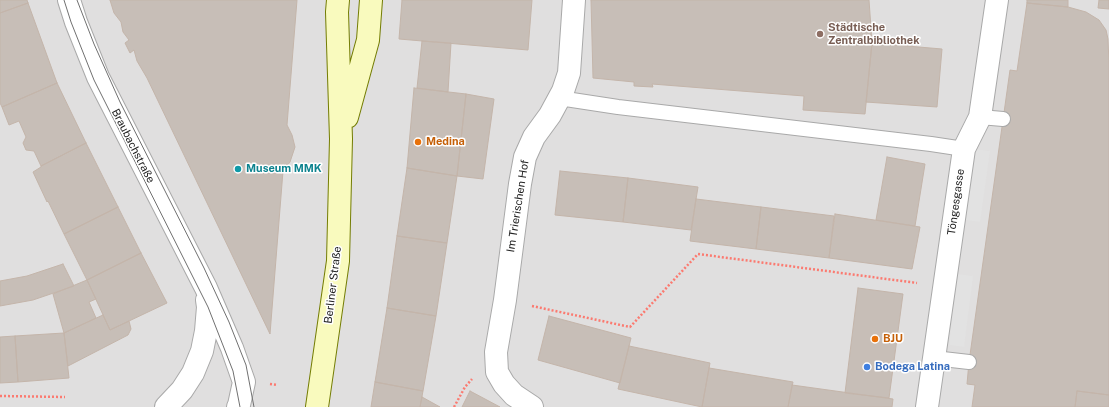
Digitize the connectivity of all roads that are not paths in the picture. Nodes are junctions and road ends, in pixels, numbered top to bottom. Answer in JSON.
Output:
{"nodes":[{"id":1,"x":69,"y":0,"type":"edge"},
{"id":2,"x":338,"y":0,"type":"edge"},
{"id":3,"x":371,"y":0,"type":"edge"},
{"id":4,"x":574,"y":0,"type":"edge"},
{"id":5,"x":997,"y":0,"type":"edge"},
{"id":6,"x":559,"y":98,"type":"junction"},
{"id":7,"x":980,"y":117,"type":"junction"},
{"id":8,"x":1003,"y":119,"type":"dead end"},
{"id":9,"x":341,"y":139,"type":"junction"},
{"id":10,"x":964,"y":149,"type":"junction"},
{"id":11,"x":206,"y":288,"type":"junction"},
{"id":12,"x":934,"y":358,"type":"junction"},
{"id":13,"x":969,"y":362,"type":"dead end"},
{"id":14,"x":244,"y":382,"type":"junction"},
{"id":15,"x":166,"y":407,"type":"edge"},
{"id":16,"x":238,"y":407,"type":"edge"},
{"id":17,"x":248,"y":407,"type":"edge"},
{"id":18,"x":318,"y":407,"type":"edge"},
{"id":19,"x":532,"y":407,"type":"edge"},
{"id":20,"x":927,"y":407,"type":"edge"}],
"edges":[{"from":1,"to":11,"type":"street","name":"Braubachstraße"},
{"from":2,"to":9,"type":"main road","name":"Berliner Straße"},
{"from":3,"to":9,"type":"main road","name":"Berliner Straße"},
{"from":4,"to":6,"type":"street","name":"Im Trierischen Hof"},
{"from":5,"to":7,"type":"street","name":"Töngesgasse"},
{"from":6,"to":10,"type":"lane"},
{"from":6,"to":19,"type":"street","name":"Im Trierischen Hof"},
{"from":7,"to":8,"type":"lane"},
{"from":7,"to":10,"type":"street","name":"Töngesgasse"},
{"from":9,"to":18,"type":"main road","name":"Berliner Straße"},
{"from":10,"to":12,"type":"street","name":"Töngesgasse"},
{"from":11,"to":14,"type":"street","name":"Braubachstraße"},
{"from":11,"to":15,"type":"street","name":"Braubachstraße"},
{"from":12,"to":13,"type":"lane"},
{"from":12,"to":20,"type":"street","name":"Töngesgasse"},
{"from":14,"to":16,"type":"street"},
{"from":14,"to":17,"type":"lane"}]}
